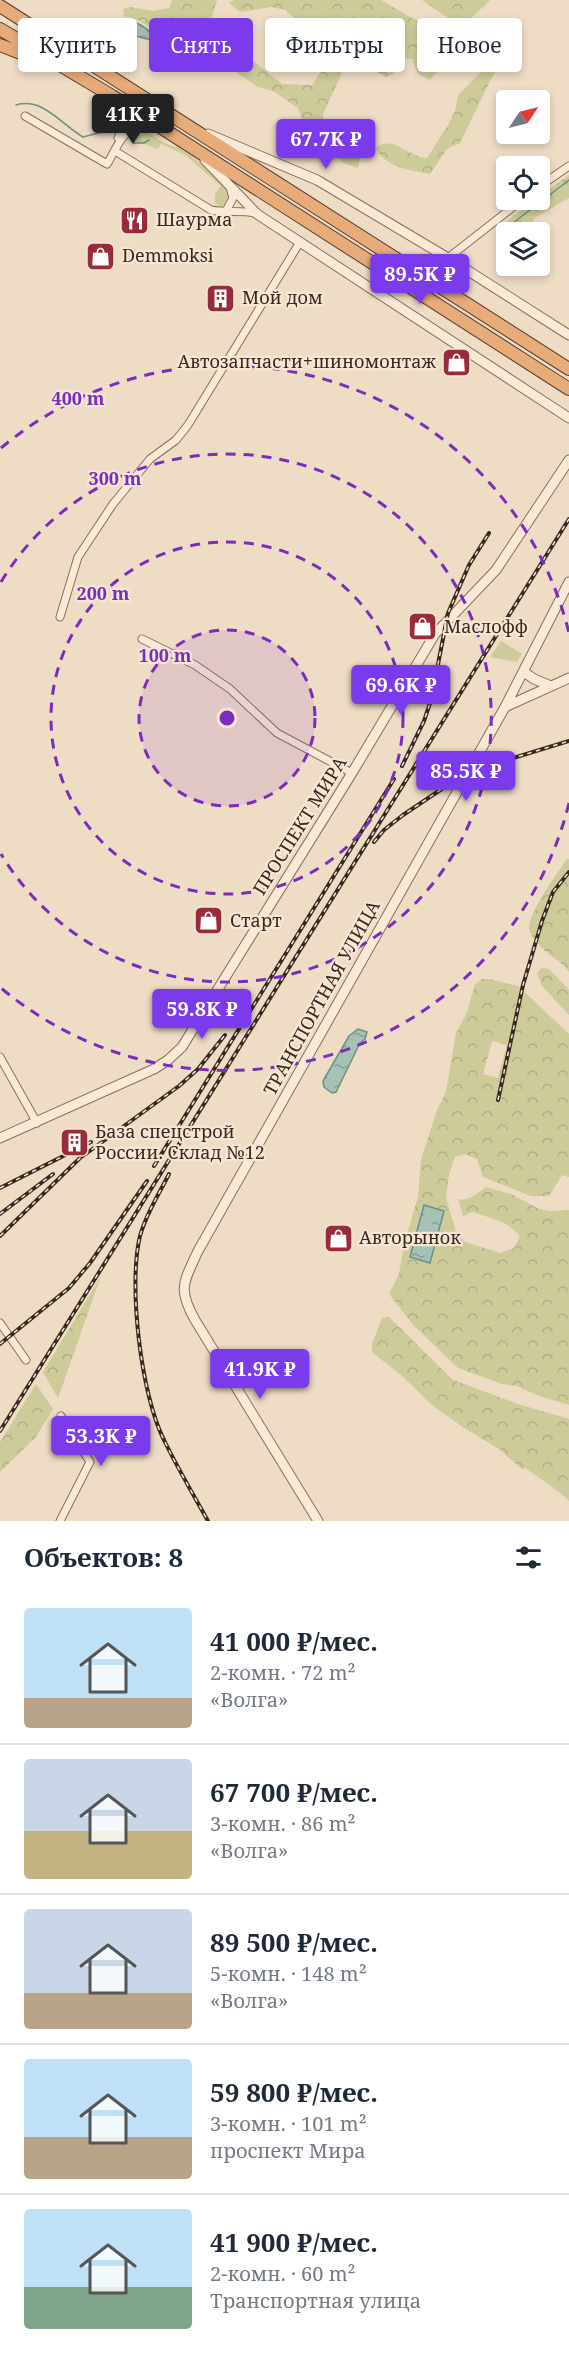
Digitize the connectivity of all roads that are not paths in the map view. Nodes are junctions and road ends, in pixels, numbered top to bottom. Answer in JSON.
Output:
{"nodes":[{"id":1,"x":0,"y":6,"type":"edge"},
{"id":2,"x":0,"y":29,"type":"edge"},
{"id":3,"x":0,"y":45,"type":"edge"},
{"id":4,"x":77,"y":76,"type":"junction"},
{"id":5,"x":112,"y":96,"type":"junction"},
{"id":6,"x":25,"y":116,"type":"dead end"},
{"id":7,"x":183,"y":125,"type":"junction"},
{"id":8,"x":160,"y":127,"type":"junction"},
{"id":9,"x":192,"y":147,"type":"junction"},
{"id":10,"x":115,"y":151,"type":"junction"},
{"id":11,"x":105,"y":164,"type":"junction"},
{"id":12,"x":569,"y":166,"type":"edge"},
{"id":13,"x":550,"y":179,"type":"edge"},
{"id":14,"x":229,"y":184,"type":"junction"},
{"id":15,"x":509,"y":210,"type":"edge"},
{"id":16,"x":225,"y":213,"type":"junction"},
{"id":17,"x":257,"y":214,"type":"junction"},
{"id":18,"x":300,"y":242,"type":"junction"},
{"id":19,"x":448,"y":258,"type":"junction"},
{"id":20,"x":569,"y":335,"type":"edge"},
{"id":21,"x":569,"y":369,"type":"edge"},
{"id":22,"x":569,"y":388,"type":"edge"},
{"id":23,"x":569,"y":418,"type":"edge"},
{"id":24,"x":569,"y":460,"type":"edge"},
{"id":25,"x":569,"y":582,"type":"edge"},
{"id":26,"x":60,"y":617,"type":"dead end"},
{"id":27,"x":142,"y":639,"type":"dead end"},
{"id":28,"x":522,"y":676,"type":"junction"},
{"id":29,"x":569,"y":678,"type":"edge"},
{"id":30,"x":551,"y":686,"type":"junction"},
{"id":31,"x":539,"y":690,"type":"junction"},
{"id":32,"x":505,"y":707,"type":"junction"},
{"id":33,"x":352,"y":773,"type":"junction"},
{"id":34,"x":0,"y":1057,"type":"edge"},
{"id":35,"x":36,"y":1123,"type":"junction"},
{"id":36,"x":0,"y":1138,"type":"edge"},
{"id":37,"x":0,"y":1323,"type":"edge"},
{"id":38,"x":26,"y":1360,"type":"dead end"},
{"id":39,"x":61,"y":1416,"type":"dead end"},
{"id":40,"x":60,"y":1521,"type":"edge"},
{"id":41,"x":318,"y":1521,"type":"edge"}],
"edges":[{"from":1,"to":7,"type":"highway"},
{"from":2,"to":4,"type":"highway"},
{"from":3,"to":4,"type":"highway"},
{"from":4,"to":5,"type":"highway"},
{"from":5,"to":8,"type":"highway"},
{"from":5,"to":11,"type":"street"},
{"from":6,"to":11,"type":"street"},
{"from":7,"to":19,"type":"street"},
{"from":7,"to":21,"type":"highway"},
{"from":8,"to":9,"type":"highway"},
{"from":8,"to":10,"type":"street"},
{"from":9,"to":14,"type":"street"},
{"from":9,"to":22,"type":"highway"},
{"from":10,"to":11,"type":"street"},
{"from":10,"to":16,"type":"street"},
{"from":12,"to":13,"type":"street"},
{"from":14,"to":16,"type":"street"},
{"from":14,"to":17,"type":"street"},
{"from":15,"to":19,"type":"street"},
{"from":16,"to":17,"type":"street"},
{"from":17,"to":18,"type":"street"},
{"from":18,"to":23,"type":"street"},
{"from":18,"to":26,"type":"street"},
{"from":19,"to":20,"type":"street"},
{"from":24,"to":33,"type":"street","name":"ПРОСПЕКТ МИРА"},
{"from":25,"to":28,"type":"street","name":"ТРАНСПОРТНАЯ УЛИЦА"},
{"from":27,"to":33,"type":"street"},
{"from":28,"to":30,"type":"street"},
{"from":28,"to":31,"type":"street"},
{"from":28,"to":32,"type":"street","name":"ТРАНСПОРТНАЯ УЛИЦА"},
{"from":29,"to":30,"type":"street"},
{"from":30,"to":31,"type":"street"},
{"from":31,"to":32,"type":"street"},
{"from":32,"to":41,"type":"street","name":"ТРАНСПОРТНАЯ УЛИЦА"},
{"from":33,"to":35,"type":"street","name":"ПРОСПЕКТ МИРА"},
{"from":34,"to":35,"type":"street"},
{"from":35,"to":36,"type":"street","name":"ПРОСПЕКТ МИРА"},
{"from":37,"to":38,"type":"street"},
{"from":39,"to":40,"type":"street"}]}
